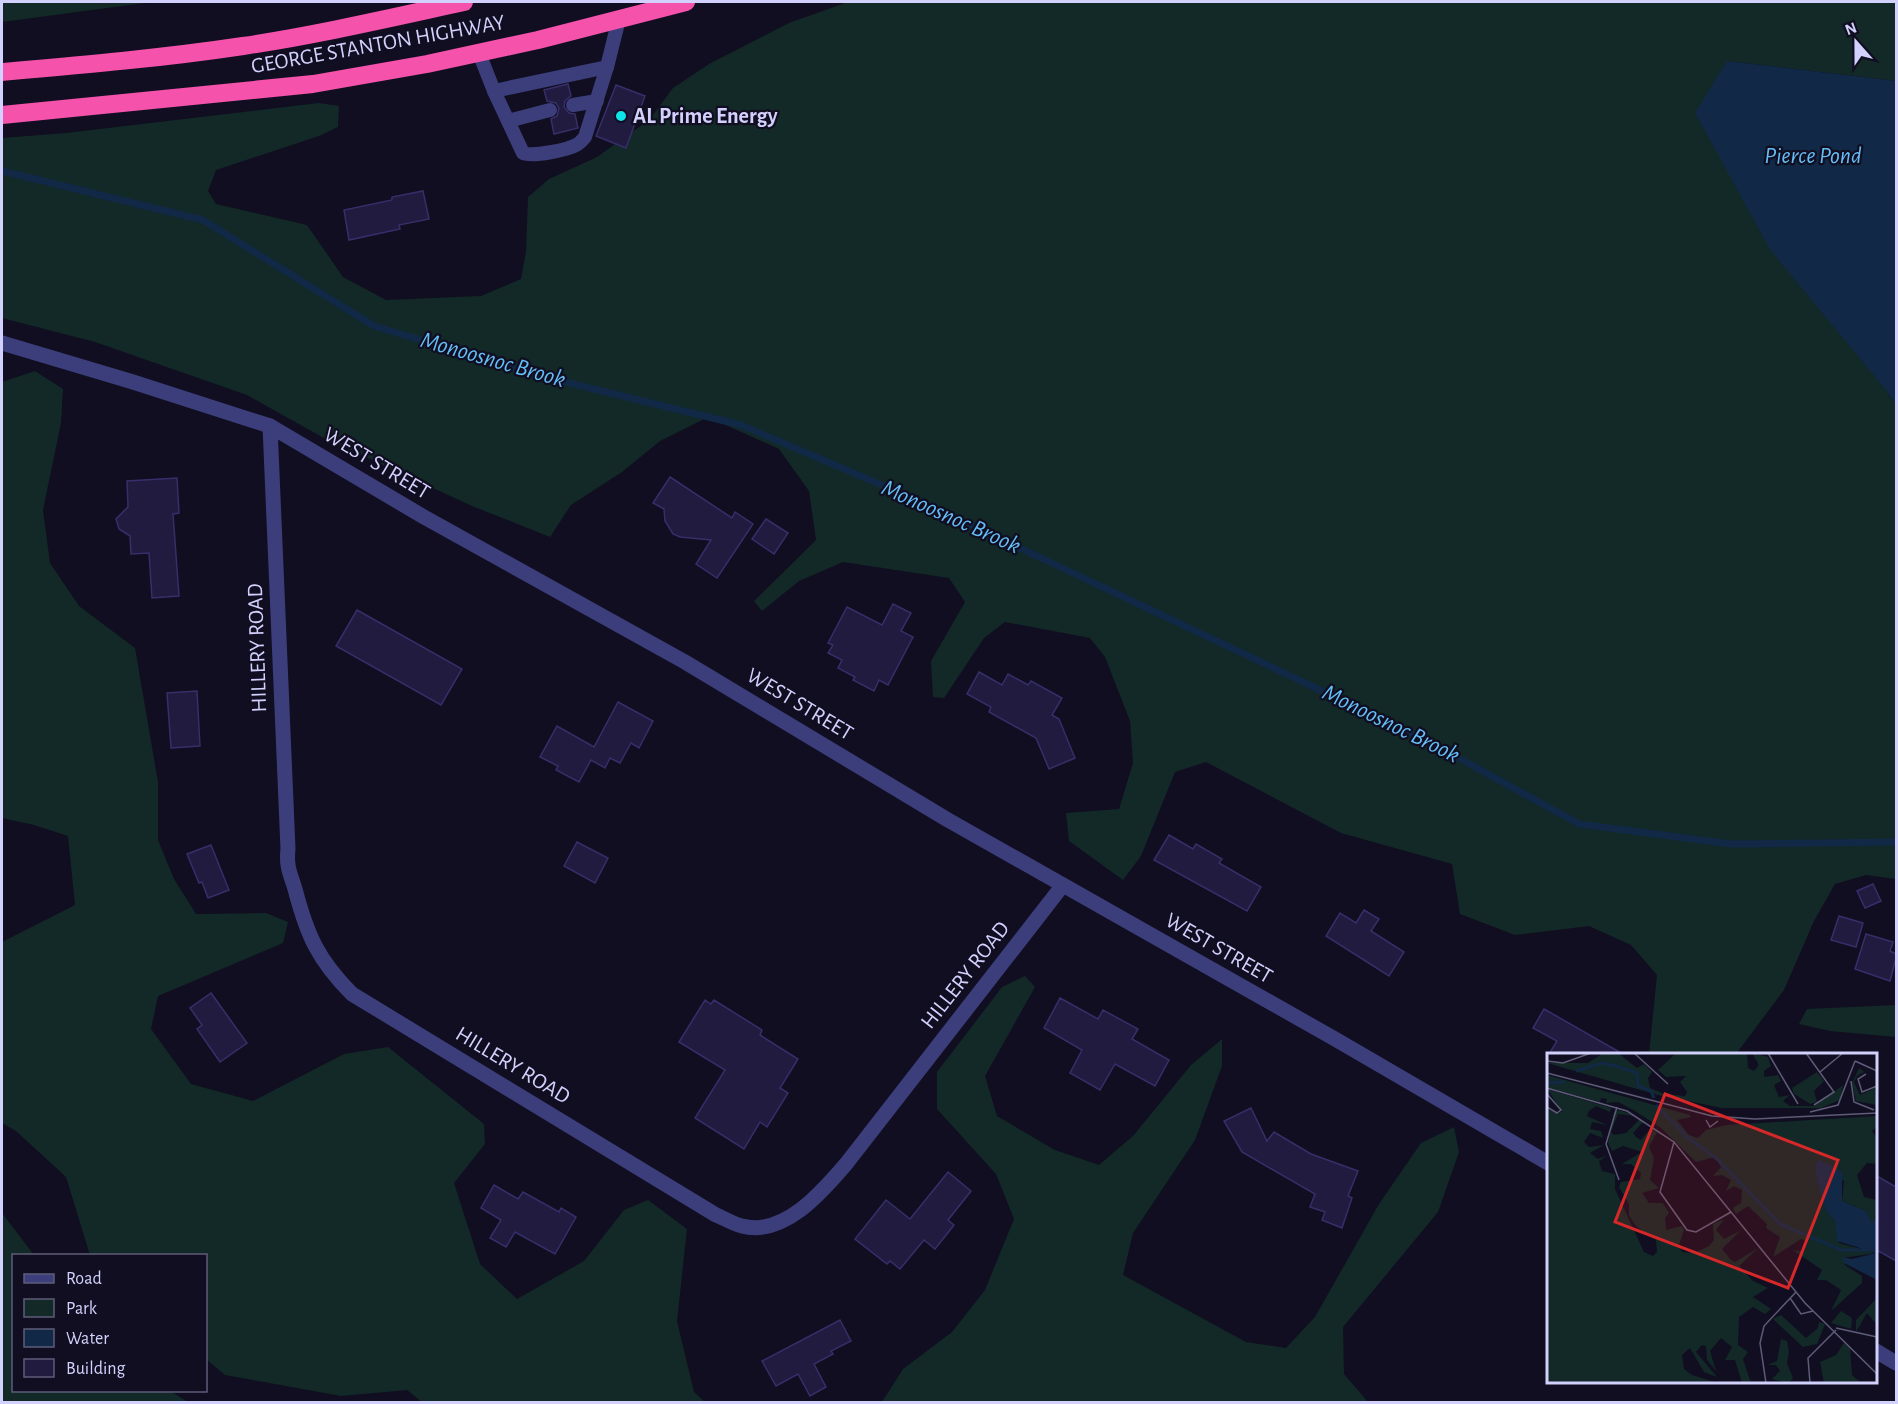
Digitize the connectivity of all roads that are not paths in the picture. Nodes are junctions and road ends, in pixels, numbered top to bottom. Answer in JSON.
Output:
{"nodes":[{"id":1,"x":464,"y":2,"type":"edge"},
{"id":2,"x":686,"y":2,"type":"edge"},
{"id":3,"x":618,"y":19,"type":"junction"},
{"id":4,"x":479,"y":53,"type":"junction"},
{"id":5,"x":607,"y":67,"type":"junction"},
{"id":6,"x":2,"y":72,"type":"edge"},
{"id":7,"x":494,"y":91,"type":"junction"},
{"id":8,"x":597,"y":101,"type":"junction"},
{"id":9,"x":573,"y":105,"type":"dead end"},
{"id":10,"x":550,"y":110,"type":"dead end"},
{"id":11,"x":9,"y":115,"type":"edge"},
{"id":12,"x":508,"y":121,"type":"junction"},
{"id":13,"x":2,"y":343,"type":"edge"},
{"id":14,"x":270,"y":426,"type":"junction"},
{"id":15,"x":1063,"y":885,"type":"junction"},
{"id":16,"x":1547,"y":1162,"type":"edge"},
{"id":17,"x":1877,"y":1352,"type":"edge"},
{"id":18,"x":1896,"y":1363,"type":"edge"}],
"edges":[{"from":1,"to":6,"type":"highway","name":"GEORGE STANTON HIGHWAY"},
{"from":2,"to":3,"type":"highway","name":"GEORGE STANTON HIGHWAY"},
{"from":3,"to":4,"type":"highway","name":"GEORGE STANTON HIGHWAY"},
{"from":3,"to":5,"type":"lane"},
{"from":4,"to":7,"type":"lane"},
{"from":4,"to":11,"type":"highway","name":"GEORGE STANTON HIGHWAY"},
{"from":5,"to":7,"type":"lane"},
{"from":5,"to":8,"type":"lane"},
{"from":7,"to":12,"type":"lane"},
{"from":8,"to":9,"type":"lane"},
{"from":8,"to":12,"type":"lane"},
{"from":10,"to":12,"type":"lane"},
{"from":13,"to":14,"type":"street","name":"WEST STREET"},
{"from":14,"to":15,"type":"street","name":"WEST STREET"},
{"from":14,"to":15,"type":"street","name":"HILLERY ROAD"},
{"from":15,"to":16,"type":"street","name":"WEST STREET"},
{"from":17,"to":18,"type":"street"}]}
